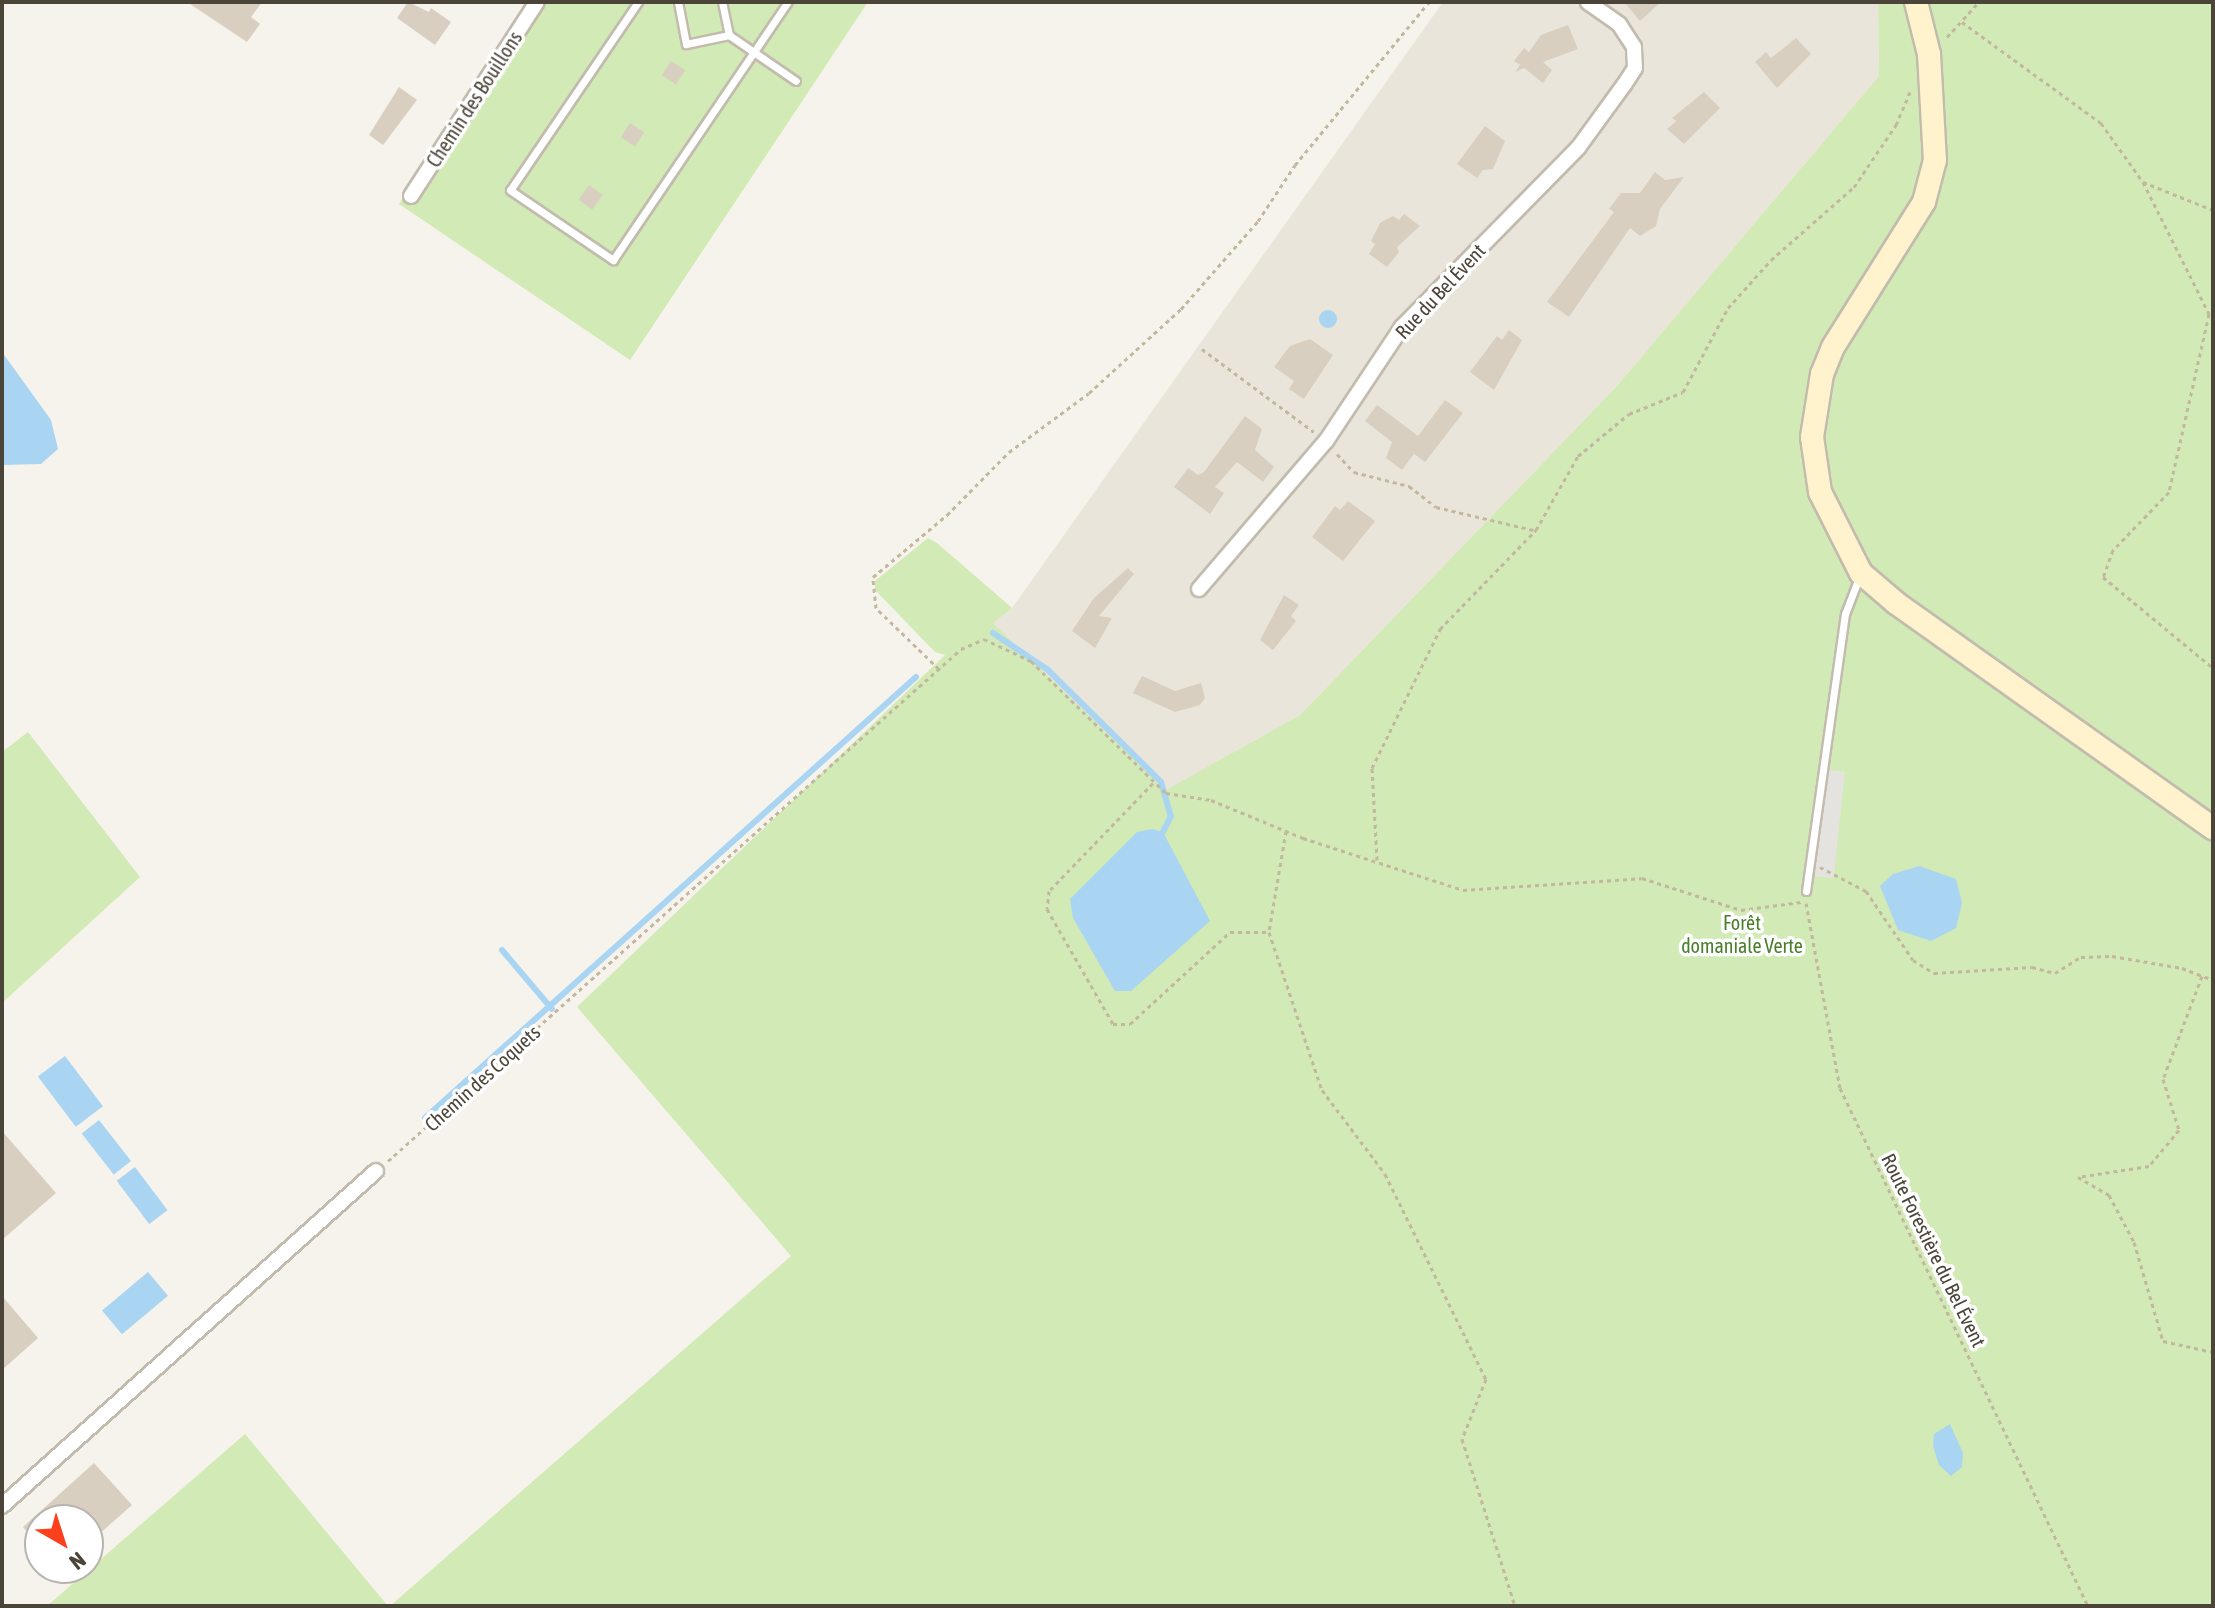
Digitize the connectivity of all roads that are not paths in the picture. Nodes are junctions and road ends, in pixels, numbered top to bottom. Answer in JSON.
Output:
{"nodes":[{"id":1,"x":537,"y":2,"type":"edge"},
{"id":2,"x":638,"y":2,"type":"edge"},
{"id":3,"x":677,"y":2,"type":"edge"},
{"id":4,"x":722,"y":2,"type":"edge"},
{"id":5,"x":788,"y":2,"type":"edge"},
{"id":6,"x":1588,"y":2,"type":"edge"},
{"id":7,"x":1916,"y":2,"type":"edge"},
{"id":8,"x":729,"y":35,"type":"junction"},
{"id":9,"x":754,"y":52,"type":"junction"},
{"id":10,"x":796,"y":81,"type":"dead end"},
{"id":11,"x":411,"y":196,"type":"dead end"},
{"id":12,"x":1861,"y":573,"type":"junction"},
{"id":13,"x":1199,"y":589,"type":"dead end"},
{"id":14,"x":2213,"y":828,"type":"edge"},
{"id":15,"x":1806,"y":891,"type":"road end"},
{"id":16,"x":376,"y":1171,"type":"road end"},
{"id":17,"x":2,"y":1506,"type":"edge"}],
"edges":[{"from":1,"to":11,"type":"street","name":"Chemin des Bouillons"},
{"from":2,"to":9,"type":"lane"},
{"from":3,"to":8,"type":"lane"},
{"from":4,"to":8,"type":"lane"},
{"from":5,"to":9,"type":"lane"},
{"from":6,"to":13,"type":"street","name":"Rue du Bel Évent"},
{"from":7,"to":12,"type":"main road"},
{"from":8,"to":9,"type":"lane"},
{"from":9,"to":10,"type":"lane"},
{"from":12,"to":14,"type":"main road"},
{"from":12,"to":15,"type":"lane"},
{"from":16,"to":17,"type":"street"}]}
